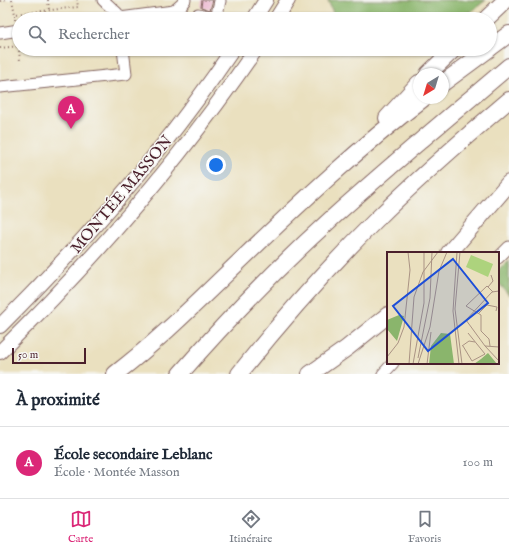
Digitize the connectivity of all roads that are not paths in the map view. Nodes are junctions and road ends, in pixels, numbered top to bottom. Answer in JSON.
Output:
{"nodes":[{"id":1,"x":103,"y":0,"type":"edge"},
{"id":2,"x":185,"y":0,"type":"edge"},
{"id":3,"x":266,"y":0,"type":"edge"},
{"id":4,"x":288,"y":0,"type":"edge"},
{"id":5,"x":506,"y":0,"type":"edge"},
{"id":6,"x":220,"y":1,"type":"dead end"},
{"id":7,"x":116,"y":12,"type":"edge"},
{"id":8,"x":167,"y":12,"type":"edge"},
{"id":9,"x":219,"y":12,"type":"edge"},
{"id":10,"x":258,"y":12,"type":"edge"},
{"id":11,"x":280,"y":12,"type":"edge"},
{"id":12,"x":493,"y":12,"type":"edge"},
{"id":13,"x":12,"y":31,"type":"edge"},
{"id":14,"x":0,"y":33,"type":"edge"},
{"id":15,"x":509,"y":34,"type":"edge"},
{"id":16,"x":497,"y":42,"type":"edge"},
{"id":17,"x":124,"y":56,"type":"edge"},
{"id":18,"x":229,"y":56,"type":"edge"},
{"id":19,"x":251,"y":56,"type":"edge"},
{"id":20,"x":447,"y":56,"type":"edge"},
{"id":21,"x":478,"y":56,"type":"edge"},
{"id":22,"x":509,"y":66,"type":"edge"},
{"id":23,"x":434,"y":68,"type":"edge"},
{"id":24,"x":449,"y":78,"type":"edge"},
{"id":25,"x":0,"y":87,"type":"edge"},
{"id":26,"x":413,"y":89,"type":"edge"},
{"id":27,"x":509,"y":100,"type":"edge"},
{"id":28,"x":417,"y":104,"type":"edge"},
{"id":29,"x":354,"y":155,"type":"junction"},
{"id":30,"x":509,"y":183,"type":"edge"},
{"id":31,"x":509,"y":247,"type":"edge"},
{"id":32,"x":450,"y":252,"type":"edge"},
{"id":33,"x":499,"y":257,"type":"edge"},
{"id":34,"x":387,"y":316,"type":"edge"},
{"id":35,"x":0,"y":326,"type":"edge"},
{"id":36,"x":0,"y":352,"type":"edge"},
{"id":37,"x":393,"y":364,"type":"edge"},
{"id":38,"x":115,"y":374,"type":"edge"},
{"id":39,"x":180,"y":374,"type":"edge"},
{"id":40,"x":239,"y":374,"type":"edge"},
{"id":41,"x":310,"y":374,"type":"edge"},
{"id":42,"x":382,"y":374,"type":"edge"}],
"edges":[{"from":1,"to":7,"type":"street"},
{"from":2,"to":8,"type":"street"},
{"from":3,"to":10,"type":"main road"},
{"from":4,"to":11,"type":"main road"},
{"from":5,"to":12,"type":"highway"},
{"from":6,"to":9,"type":"street"},
{"from":13,"to":14,"type":"street"},
{"from":15,"to":16,"type":"highway"},
{"from":17,"to":25,"type":"street"},
{"from":18,"to":35,"type":"main road","name":"MONTÉE MASSON"},
{"from":19,"to":36,"type":"main road","name":"MONTÉE MASSON"},
{"from":20,"to":23,"type":"highway"},
{"from":21,"to":24,"type":"highway"},
{"from":22,"to":39,"type":"highway"},
{"from":26,"to":29,"type":"highway"},
{"from":27,"to":40,"type":"highway"},
{"from":28,"to":29,"type":"highway"},
{"from":29,"to":38,"type":"highway"},
{"from":30,"to":32,"type":"highway"},
{"from":31,"to":33,"type":"street"},
{"from":34,"to":41,"type":"highway"},
{"from":37,"to":42,"type":"street"}]}
